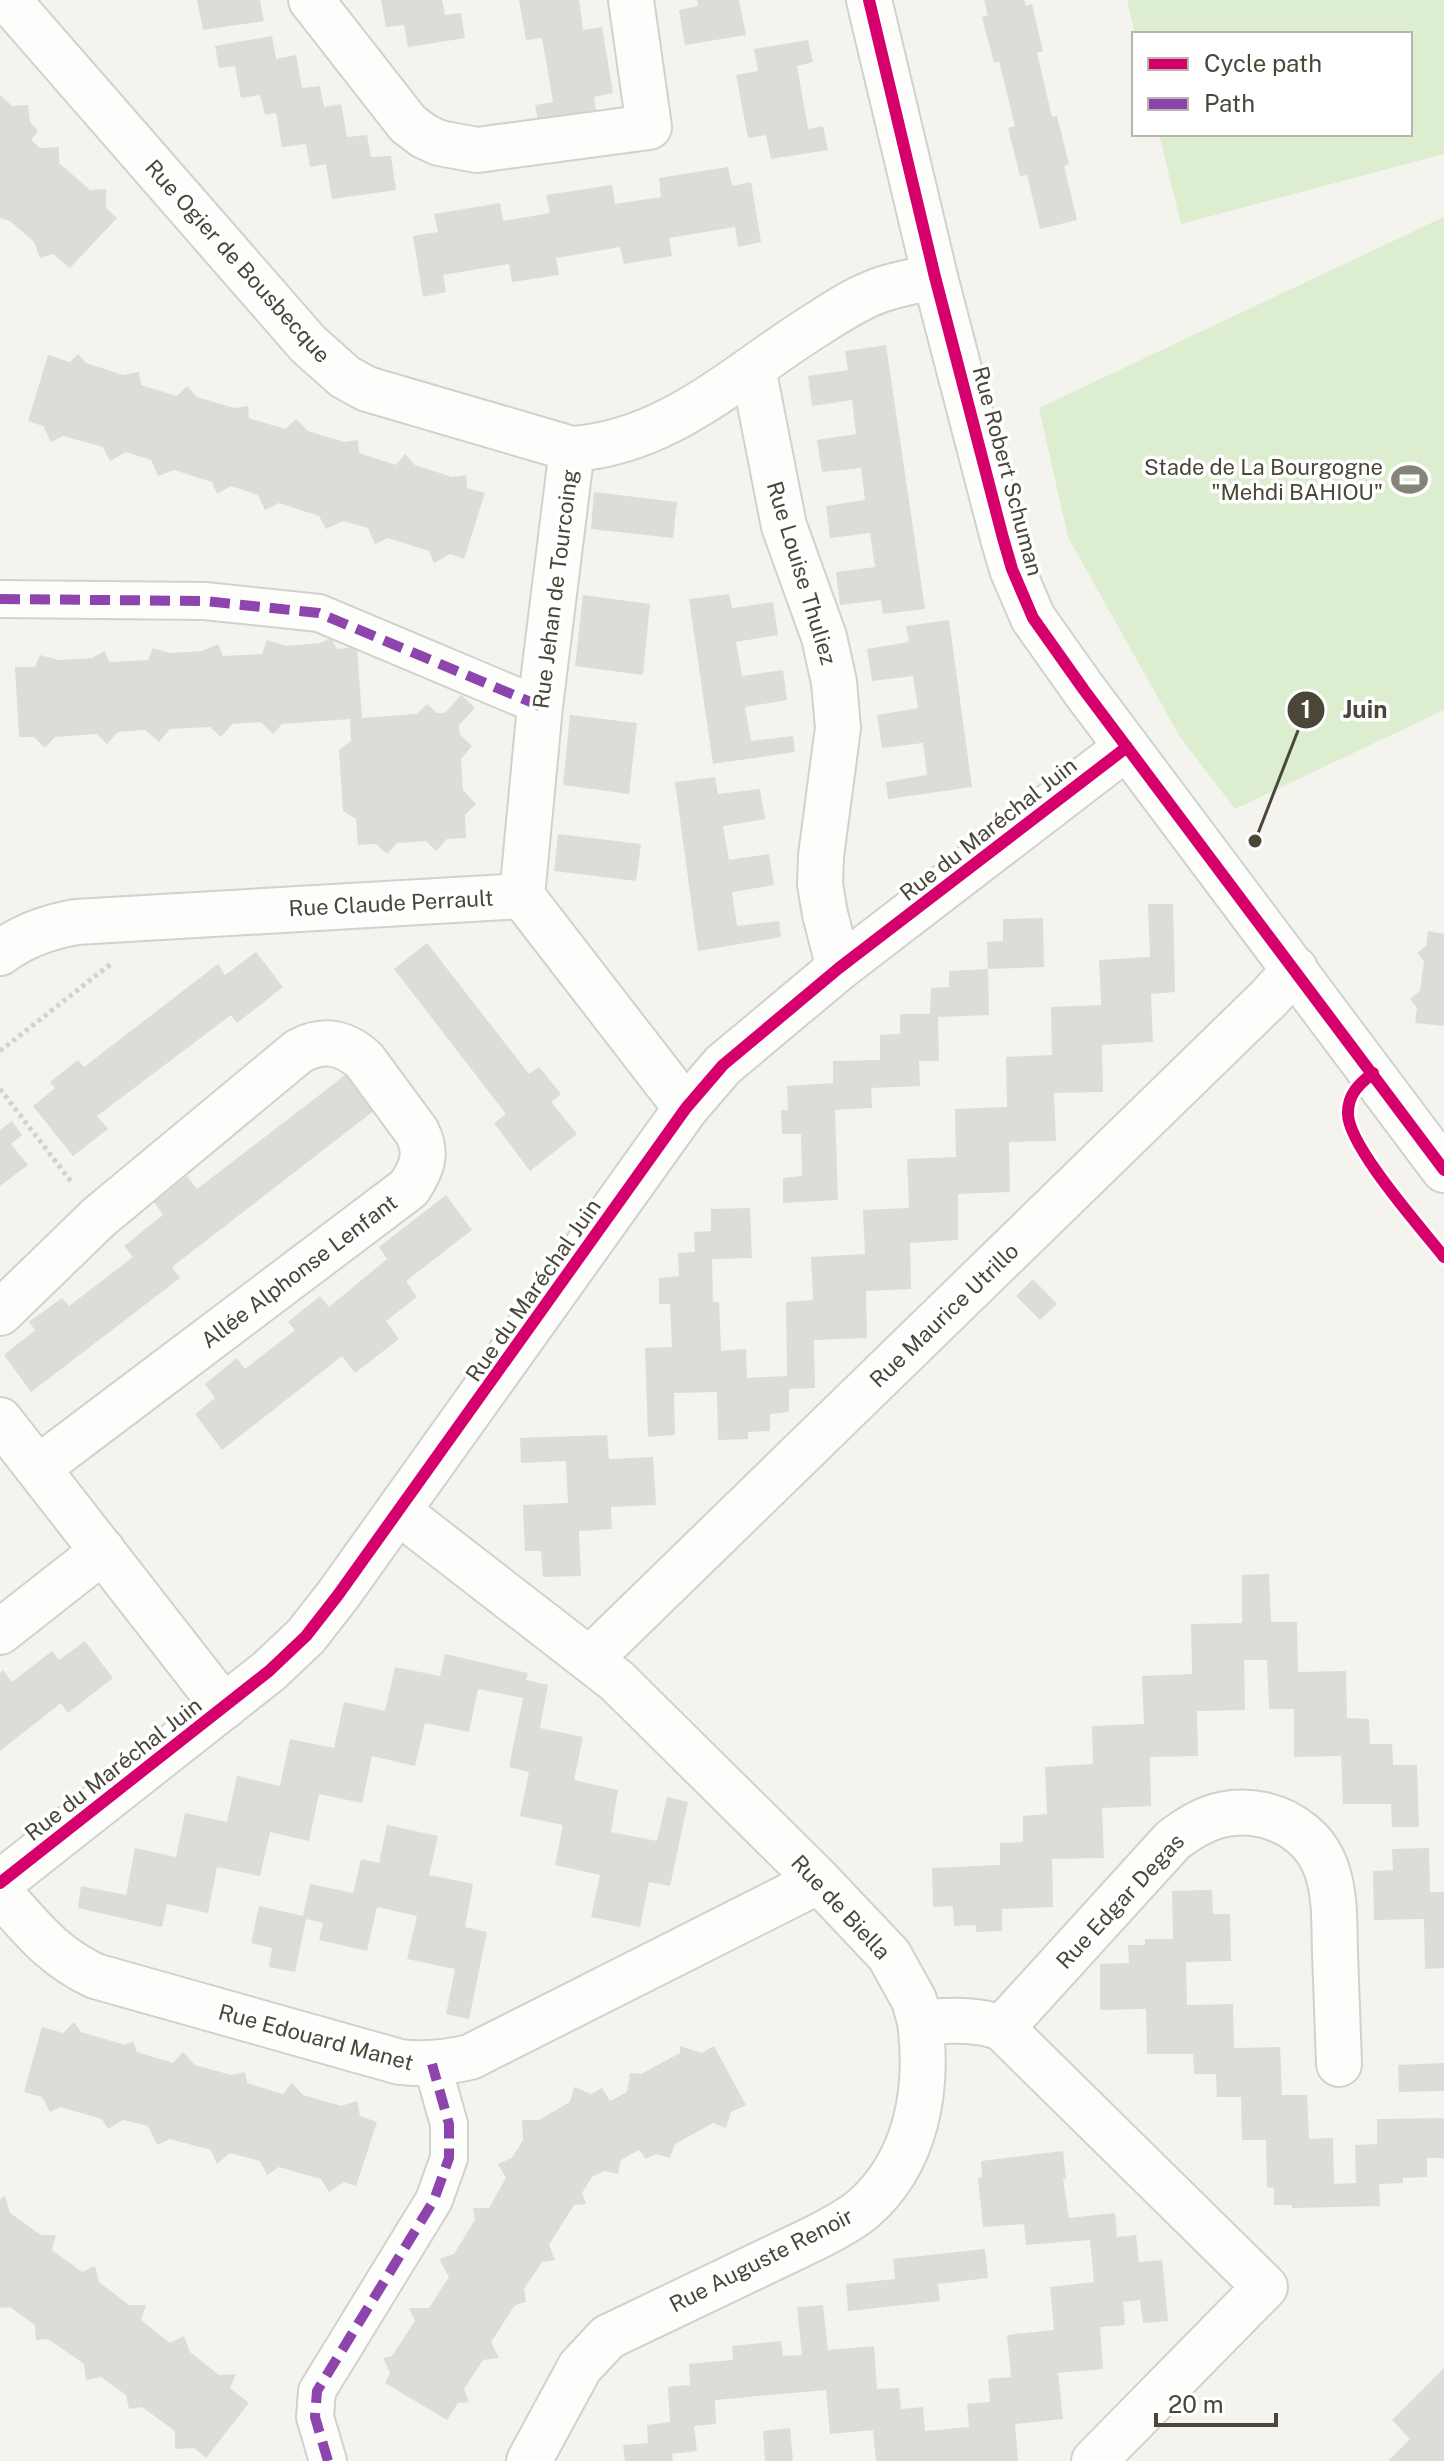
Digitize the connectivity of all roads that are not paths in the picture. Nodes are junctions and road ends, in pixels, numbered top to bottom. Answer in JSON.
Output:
{"nodes":[{"id":1,"x":8,"y":0,"type":"edge"},
{"id":2,"x":311,"y":0,"type":"edge"},
{"id":3,"x":631,"y":0,"type":"edge"},
{"id":4,"x":869,"y":0,"type":"edge"},
{"id":5,"x":935,"y":277,"type":"junction"},
{"id":6,"x":753,"y":368,"type":"junction"},
{"id":7,"x":572,"y":449,"type":"junction"},
{"id":8,"x":0,"y":599,"type":"edge"},
{"id":9,"x":540,"y":706,"type":"junction"},
{"id":10,"x":1127,"y":747,"type":"junction"},
{"id":11,"x":522,"y":896,"type":"junction"},
{"id":12,"x":0,"y":953,"type":"edge"},
{"id":13,"x":839,"y":968,"type":"junction"},
{"id":14,"x":1295,"y":969,"type":"junction"},
{"id":15,"x":686,"y":1108,"type":"junction"},
{"id":16,"x":1444,"y":1170,"type":"edge"},
{"id":17,"x":0,"y":1313,"type":"edge"},
{"id":18,"x":0,"y":1420,"type":"edge"},
{"id":19,"x":38,"y":1468,"type":"junction"},
{"id":20,"x":399,"y":1512,"type":"junction"},
{"id":21,"x":103,"y":1551,"type":"junction"},
{"id":22,"x":0,"y":1632,"type":"edge"},
{"id":23,"x":590,"y":1659,"type":"junction"},
{"id":24,"x":224,"y":1707,"type":"junction"},
{"id":25,"x":819,"y":1881,"type":"junction"},
{"id":26,"x":0,"y":1883,"type":"edge"},
{"id":27,"x":0,"y":1893,"type":"edge"},
{"id":28,"x":920,"y":2022,"type":"junction"},
{"id":29,"x":1002,"y":2028,"type":"junction"},
{"id":30,"x":432,"y":2064,"type":"junction"},
{"id":31,"x":1339,"y":2064,"type":"dead end"},
{"id":32,"x":328,"y":2461,"type":"edge"},
{"id":33,"x":529,"y":2461,"type":"edge"},
{"id":34,"x":1094,"y":2461,"type":"edge"}],
"edges":[{"from":1,"to":7,"type":"street","name":"Rue Ogier de Bousbecque"},
{"from":2,"to":3,"type":"street"},
{"from":4,"to":5,"type":"street","name":"Rue Robert Schuman"},
{"from":5,"to":6,"type":"street","name":"Rue Jehan de Tourcoing"},
{"from":5,"to":10,"type":"street","name":"Rue Robert Schuman"},
{"from":6,"to":7,"type":"street","name":"Rue Jehan de Tourcoing"},
{"from":6,"to":13,"type":"street","name":"Rue Louise Thuliez"},
{"from":7,"to":9,"type":"street","name":"Rue Jehan de Tourcoing"},
{"from":8,"to":9,"type":"street"},
{"from":9,"to":11,"type":"street","name":"Rue Jehan de Tourcoing"},
{"from":10,"to":13,"type":"street","name":"Rue du Maréchal Juin"},
{"from":10,"to":14,"type":"street","name":"Rue Robert Schuman"},
{"from":11,"to":12,"type":"street","name":"Rue Claude Perrault"},
{"from":11,"to":15,"type":"street","name":"Rue Claude Perrault"},
{"from":13,"to":15,"type":"street","name":"Rue du Maréchal Juin"},
{"from":14,"to":16,"type":"street","name":"Rue Robert Schuman"},
{"from":14,"to":23,"type":"street","name":"Rue Maurice Utrillo"},
{"from":15,"to":20,"type":"street","name":"Rue du Maréchal Juin"},
{"from":17,"to":19,"type":"street","name":"Allée Alphonse Lenfant"},
{"from":18,"to":19,"type":"street"},
{"from":19,"to":21,"type":"street"},
{"from":20,"to":23,"type":"street","name":"Rue de Biella"},
{"from":20,"to":24,"type":"street","name":"Rue du Maréchal Juin"},
{"from":21,"to":22,"type":"street"},
{"from":21,"to":24,"type":"street"},
{"from":23,"to":25,"type":"street","name":"Rue de Biella"},
{"from":24,"to":26,"type":"street","name":"Rue du Maréchal Juin"},
{"from":25,"to":28,"type":"street","name":"Rue de Biella"},
{"from":25,"to":30,"type":"street","name":"Rue Edouard Manet"},
{"from":27,"to":30,"type":"street","name":"Rue Edouard Manet"},
{"from":28,"to":29,"type":"street"},
{"from":28,"to":33,"type":"street","name":"Rue Auguste Renoir"},
{"from":29,"to":31,"type":"street","name":"Rue Edgar Degas"},
{"from":29,"to":34,"type":"street"},
{"from":30,"to":32,"type":"street"}]}
